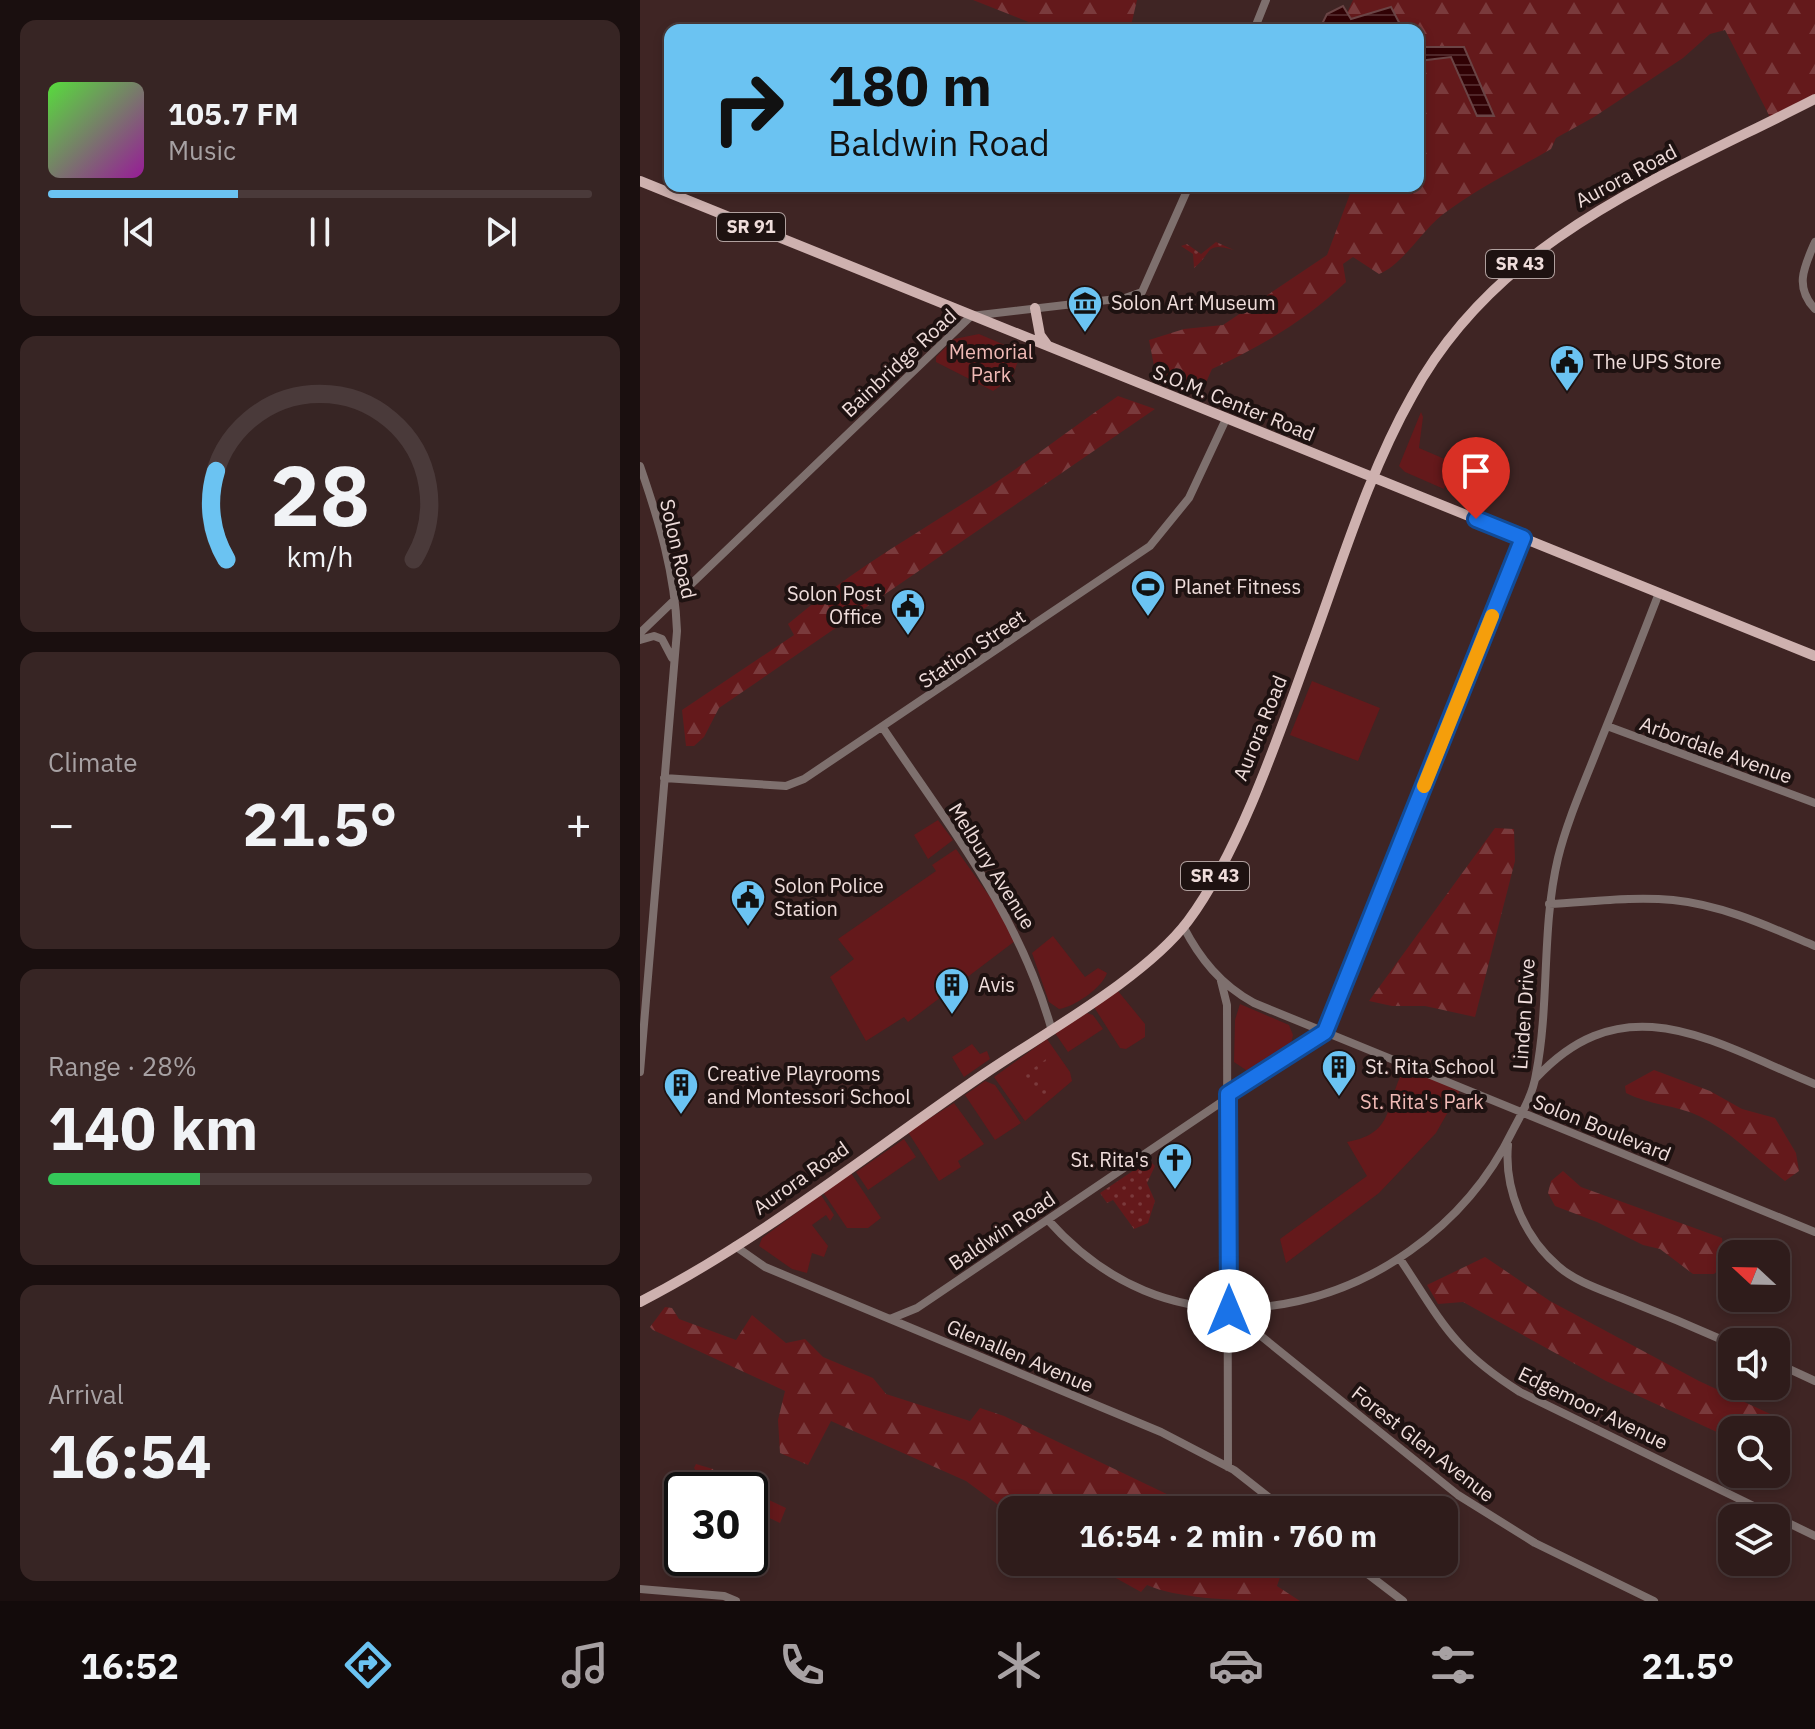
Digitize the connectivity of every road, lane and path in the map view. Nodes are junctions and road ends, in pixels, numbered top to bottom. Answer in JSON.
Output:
{"nodes":[{"id":1,"x":1266,"y":0,"type":"edge"},
{"id":2,"x":1256,"y":24,"type":"edge"},
{"id":3,"x":1815,"y":99,"type":"edge"},
{"id":4,"x":640,"y":181,"type":"edge"},
{"id":5,"x":664,"y":191,"type":"edge"},
{"id":6,"x":667,"y":192,"type":"edge"},
{"id":7,"x":1186,"y":192,"type":"edge"},
{"id":8,"x":1815,"y":242,"type":"edge"},
{"id":9,"x":1035,"y":308,"type":"junction"},
{"id":10,"x":1815,"y":309,"type":"edge"},
{"id":11,"x":971,"y":316,"type":"junction"},
{"id":12,"x":1049,"y":348,"type":"junction"},
{"id":13,"x":1226,"y":419,"type":"junction"},
{"id":14,"x":640,"y":466,"type":"edge"},
{"id":15,"x":1375,"y":478,"type":"junction"},
{"id":16,"x":1523,"y":538,"type":"junction"},
{"id":17,"x":1659,"y":593,"type":"junction"},
{"id":18,"x":675,"y":597,"type":"junction"},
{"id":19,"x":640,"y":633,"type":"edge"},
{"id":20,"x":640,"y":640,"type":"edge"},
{"id":21,"x":1815,"y":656,"type":"edge"},
{"id":22,"x":673,"y":662,"type":"junction"},
{"id":23,"x":1607,"y":726,"type":"junction"},
{"id":24,"x":883,"y":728,"type":"junction"},
{"id":25,"x":664,"y":778,"type":"junction"},
{"id":26,"x":1815,"y":803,"type":"edge"},
{"id":27,"x":1549,"y":904,"type":"junction"},
{"id":28,"x":1183,"y":926,"type":"junction"},
{"id":29,"x":1815,"y":946,"type":"edge"},
{"id":30,"x":1221,"y":981,"type":"junction"},
{"id":31,"x":1052,"y":1031,"type":"junction"},
{"id":32,"x":1325,"y":1032,"type":"junction"},
{"id":33,"x":640,"y":1072,"type":"edge"},
{"id":34,"x":1536,"y":1078,"type":"junction"},
{"id":35,"x":1815,"y":1084,"type":"edge"},
{"id":36,"x":1228,"y":1094,"type":"junction"},
{"id":37,"x":1522,"y":1113,"type":"junction"},
{"id":38,"x":1508,"y":1141,"type":"junction"},
{"id":39,"x":1048,"y":1220,"type":"junction"},
{"id":40,"x":1815,"y":1232,"type":"edge"},
{"id":41,"x":735,"y":1246,"type":"junction"},
{"id":42,"x":1400,"y":1259,"type":"junction"},
{"id":43,"x":640,"y":1302,"type":"edge"},
{"id":44,"x":1229,"y":1311,"type":"junction"},
{"id":45,"x":890,"y":1319,"type":"junction"},
{"id":46,"x":1718,"y":1338,"type":"edge"},
{"id":47,"x":1790,"y":1369,"type":"edge"},
{"id":48,"x":1815,"y":1381,"type":"edge"},
{"id":49,"x":1228,"y":1467,"type":"junction"},
{"id":50,"x":1266,"y":1496,"type":"edge"},
{"id":51,"x":1815,"y":1536,"type":"edge"},
{"id":52,"x":1370,"y":1576,"type":"edge"},
{"id":53,"x":640,"y":1589,"type":"edge"},
{"id":54,"x":736,"y":1601,"type":"edge"},
{"id":55,"x":1403,"y":1601,"type":"edge"},
{"id":56,"x":1654,"y":1601,"type":"edge"}],
"edges":[{"from":1,"to":2,"type":"street"},
{"from":3,"to":15,"type":"main road","name":"Aurora Road","number":"SR 43"},
{"from":4,"to":5,"type":"main road","name":"S.O.M. Center Road","number":"SR 91"},
{"from":6,"to":11,"type":"main road","name":"S.O.M. Center Road","number":"SR 91"},
{"from":7,"to":9,"type":"street","name":"Bainbridge Road"},
{"from":8,"to":10,"type":"street"},
{"from":9,"to":11,"type":"street","name":"Bainbridge Road"},
{"from":9,"to":12,"type":"main road"},
{"from":11,"to":12,"type":"main road","name":"S.O.M. Center Road","number":"SR 91"},
{"from":11,"to":18,"type":"street","name":"Bainbridge Road"},
{"from":12,"to":13,"type":"main road","name":"S.O.M. Center Road","number":"SR 91"},
{"from":13,"to":15,"type":"main road","name":"S.O.M. Center Road","number":"SR 91"},
{"from":13,"to":24,"type":"street","name":"Station Street"},
{"from":14,"to":18,"type":"street","name":"Solon Road"},
{"from":15,"to":16,"type":"main road","name":"S.O.M. Center Road","number":"SR 91"},
{"from":15,"to":28,"type":"main road","name":"Aurora Road","number":"SR 43"},
{"from":16,"to":17,"type":"main road","name":"S.O.M. Center Road","number":"SR 91"},
{"from":16,"to":32,"type":"street"},
{"from":17,"to":21,"type":"main road","name":"S.O.M. Center Road","number":"SR 91"},
{"from":17,"to":23,"type":"street","name":"Linden Drive"},
{"from":18,"to":19,"type":"street","name":"Bainbridge Road"},
{"from":18,"to":22,"type":"street","name":"Solon Road"},
{"from":20,"to":22,"type":"street"},
{"from":22,"to":25,"type":"street","name":"Solon Road"},
{"from":23,"to":26,"type":"street","name":"Arbordale Avenue"},
{"from":23,"to":27,"type":"street","name":"Linden Drive"},
{"from":24,"to":25,"type":"street","name":"Station Street"},
{"from":24,"to":31,"type":"street","name":"Melbury Avenue"},
{"from":25,"to":33,"type":"street","name":"Solon Road"},
{"from":27,"to":29,"type":"street"},
{"from":27,"to":34,"type":"street","name":"Linden Drive"},
{"from":28,"to":30,"type":"street","name":"Solon Boulevard"},
{"from":28,"to":31,"type":"main road","name":"Aurora Road","number":"SR 43"},
{"from":30,"to":32,"type":"street","name":"Solon Boulevard"},
{"from":30,"to":36,"type":"street"},
{"from":31,"to":41,"type":"main road","name":"Aurora Road","number":"SR 43"},
{"from":32,"to":36,"type":"street","name":"Baldwin Road"},
{"from":32,"to":37,"type":"street","name":"Solon Boulevard"},
{"from":34,"to":35,"type":"street"},
{"from":34,"to":37,"type":"street","name":"Linden Drive"},
{"from":36,"to":39,"type":"street","name":"Baldwin Road"},
{"from":36,"to":44,"type":"street"},
{"from":37,"to":38,"type":"street","name":"Linden Drive"},
{"from":37,"to":40,"type":"street","name":"Solon Boulevard"},
{"from":38,"to":42,"type":"street","name":"Linden Drive"},
{"from":38,"to":46,"type":"street"},
{"from":39,"to":44,"type":"street","name":"Linden Drive"},
{"from":39,"to":45,"type":"street","name":"Baldwin Road"},
{"from":41,"to":43,"type":"main road","name":"Aurora Road","number":"SR 43"},
{"from":41,"to":45,"type":"street","name":"Glenallen Avenue"},
{"from":42,"to":44,"type":"street","name":"Linden Drive"},
{"from":42,"to":51,"type":"street","name":"Edgemoor Avenue"},
{"from":44,"to":49,"type":"street"},
{"from":44,"to":56,"type":"street","name":"Forest Glen Avenue"},
{"from":45,"to":49,"type":"street","name":"Glenallen Avenue"},
{"from":47,"to":48,"type":"street"},
{"from":49,"to":50,"type":"street","name":"Glenallen Avenue"},
{"from":52,"to":55,"type":"street"},
{"from":53,"to":54,"type":"street"}]}
